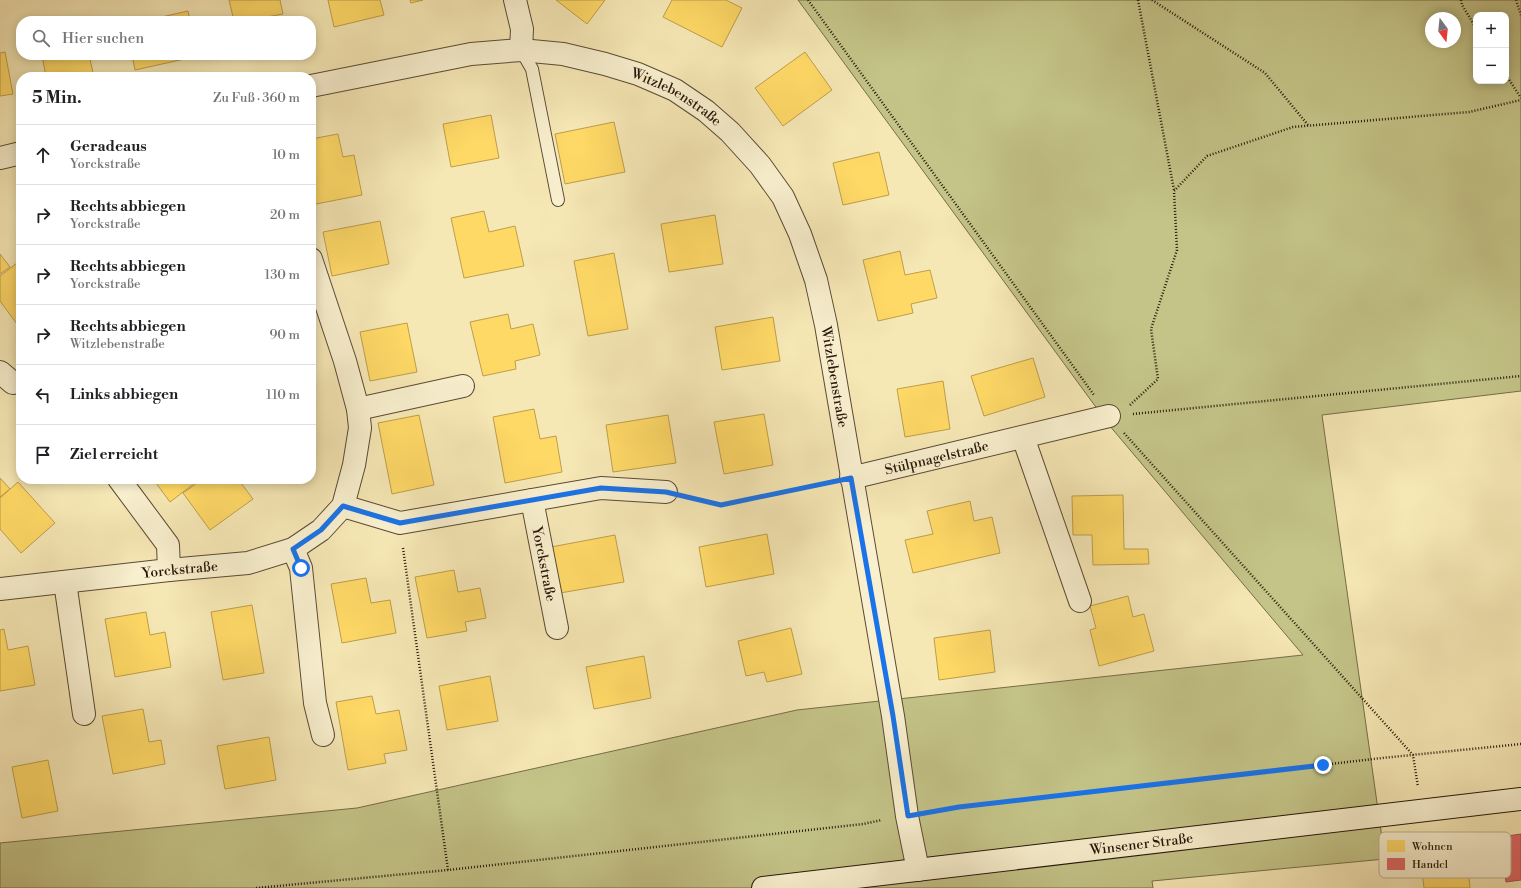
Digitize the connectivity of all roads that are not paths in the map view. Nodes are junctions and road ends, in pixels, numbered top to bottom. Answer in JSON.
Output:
{"nodes":[{"id":1,"x":515,"y":0,"type":"edge"},
{"id":2,"x":522,"y":50,"type":"junction"},
{"id":3,"x":316,"y":85,"type":"edge"},
{"id":4,"x":16,"y":154,"type":"edge"},
{"id":5,"x":0,"y":158,"type":"edge"},
{"id":6,"x":558,"y":200,"type":"dead end"},
{"id":7,"x":316,"y":274,"type":"edge"},
{"id":8,"x":463,"y":386,"type":"dead end"},
{"id":9,"x":358,"y":409,"type":"junction"},
{"id":10,"x":1114,"y":416,"type":"road end"},
{"id":11,"x":1023,"y":437,"type":"junction"},
{"id":12,"x":851,"y":478,"type":"junction"},
{"id":13,"x":123,"y":484,"type":"edge"},
{"id":14,"x":666,"y":492,"type":"road end"},
{"id":15,"x":532,"y":500,"type":"junction"},
{"id":16,"x":343,"y":506,"type":"junction"},
{"id":17,"x":293,"y":549,"type":"junction"},
{"id":18,"x":169,"y":570,"type":"junction"},
{"id":19,"x":65,"y":582,"type":"junction"},
{"id":20,"x":0,"y":589,"type":"edge"},
{"id":21,"x":1080,"y":601,"type":"dead end"},
{"id":22,"x":557,"y":628,"type":"dead end"},
{"id":23,"x":84,"y":714,"type":"dead end"},
{"id":24,"x":323,"y":734,"type":"dead end"},
{"id":25,"x":1521,"y":799,"type":"edge"},
{"id":26,"x":918,"y":870,"type":"junction"},
{"id":27,"x":763,"y":888,"type":"edge"}],
"edges":[{"from":1,"to":2,"type":"street"},
{"from":2,"to":3,"type":"street","name":"Witzlebenstraße"},
{"from":2,"to":6,"type":"lane"},
{"from":2,"to":12,"type":"street","name":"Witzlebenstraße"},
{"from":4,"to":5,"type":"street"},
{"from":7,"to":9,"type":"street","name":"Yorckstraße"},
{"from":8,"to":9,"type":"street"},
{"from":9,"to":16,"type":"street","name":"Yorckstraße"},
{"from":10,"to":11,"type":"street","name":"Stülpnagelstraße"},
{"from":11,"to":12,"type":"street","name":"Stülpnagelstraße"},
{"from":11,"to":21,"type":"street"},
{"from":12,"to":26,"type":"street","name":"Witzlebenstraße"},
{"from":13,"to":18,"type":"street"},
{"from":14,"to":15,"type":"street"},
{"from":15,"to":16,"type":"street"},
{"from":15,"to":22,"type":"street","name":"Yorckstraße"},
{"from":16,"to":17,"type":"street","name":"Yorckstraße"},
{"from":17,"to":18,"type":"street","name":"Yorckstraße"},
{"from":17,"to":24,"type":"street"},
{"from":18,"to":19,"type":"street","name":"Yorckstraße"},
{"from":19,"to":20,"type":"street","name":"Yorckstraße"},
{"from":19,"to":23,"type":"street"},
{"from":25,"to":26,"type":"street","name":"Winsener Straße"},
{"from":26,"to":27,"type":"street","name":"Winsener Straße"}]}
